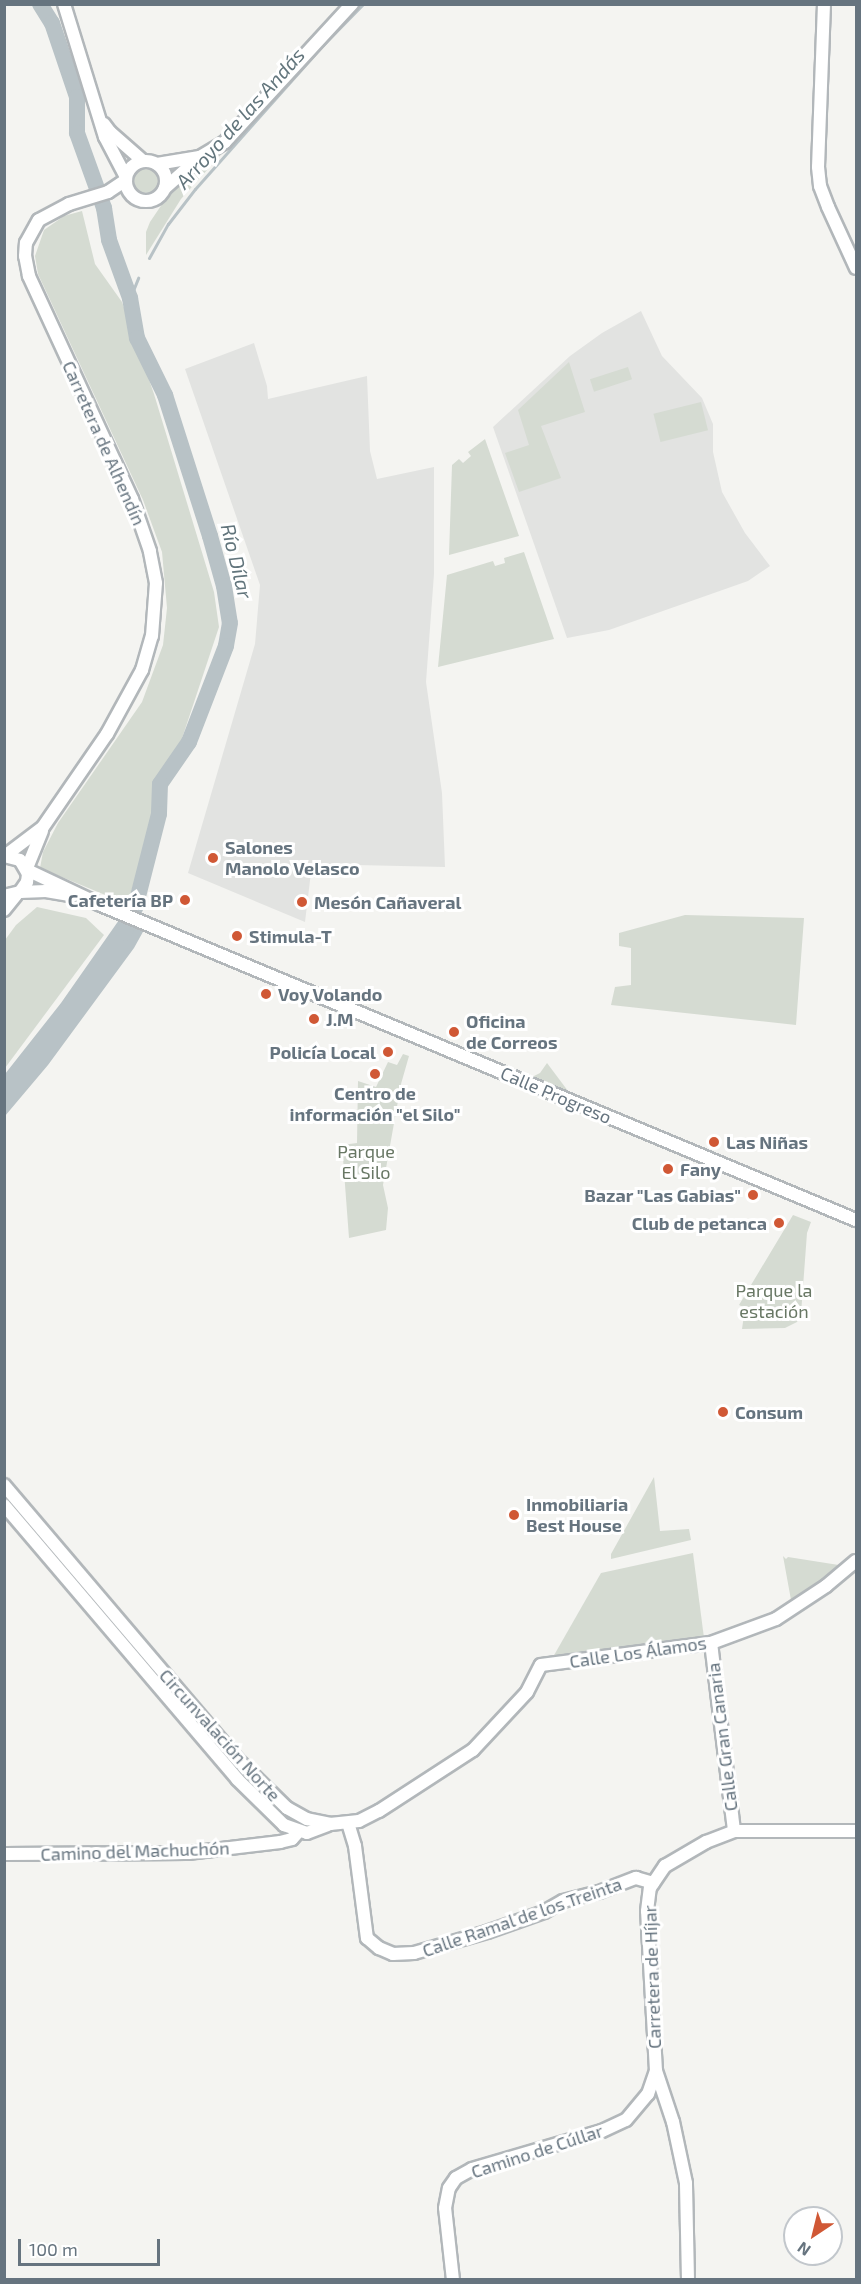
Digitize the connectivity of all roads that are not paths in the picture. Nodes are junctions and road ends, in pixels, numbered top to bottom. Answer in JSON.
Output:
{"nodes":[{"id":1,"x":64,"y":4,"type":"edge"},
{"id":2,"x":352,"y":4,"type":"edge"},
{"id":3,"x":824,"y":4,"type":"edge"},
{"id":4,"x":96,"y":111,"type":"junction"},
{"id":5,"x":200,"y":157,"type":"junction"},
{"id":6,"x":143,"y":161,"type":"junction"},
{"id":7,"x":157,"y":164,"type":"junction"},
{"id":8,"x":126,"y":179,"type":"junction"},
{"id":9,"x":165,"y":188,"type":"junction"},
{"id":10,"x":108,"y":192,"type":"junction"},
{"id":11,"x":130,"y":194,"type":"junction"},
{"id":12,"x":856,"y":268,"type":"edge"},
{"id":13,"x":43,"y":827,"type":"junction"},
{"id":14,"x":5,"y":855,"type":"edge"},
{"id":15,"x":27,"y":869,"type":"junction"},
{"id":16,"x":14,"y":894,"type":"edge"},
{"id":17,"x":101,"y":905,"type":"junction"},
{"id":18,"x":4,"y":910,"type":"edge"},
{"id":19,"x":856,"y":1220,"type":"edge"},
{"id":20,"x":4,"y":1485,"type":"edge"},
{"id":21,"x":4,"y":1505,"type":"edge"},
{"id":22,"x":856,"y":1561,"type":"edge"},
{"id":23,"x":711,"y":1643,"type":"junction"},
{"id":24,"x":287,"y":1808,"type":"junction"},
{"id":25,"x":348,"y":1823,"type":"junction"},
{"id":26,"x":330,"y":1824,"type":"junction"},
{"id":27,"x":734,"y":1831,"type":"junction"},
{"id":28,"x":856,"y":1831,"type":"edge"},
{"id":29,"x":298,"y":1832,"type":"junction"},
{"id":30,"x":4,"y":1854,"type":"edge"},
{"id":31,"x":653,"y":1883,"type":"junction"},
{"id":32,"x":656,"y":2071,"type":"junction"},
{"id":33,"x":453,"y":2280,"type":"edge"},
{"id":34,"x":688,"y":2280,"type":"edge"}],
"edges":[{"from":1,"to":4,"type":"street"},
{"from":2,"to":5,"type":"street"},
{"from":3,"to":12,"type":"street"},
{"from":4,"to":6,"type":"street"},
{"from":4,"to":8,"type":"street"},
{"from":5,"to":7,"type":"street"},
{"from":5,"to":9,"type":"street"},
{"from":6,"to":7,"type":"street"},
{"from":6,"to":8,"type":"street"},
{"from":7,"to":9,"type":"street"},
{"from":8,"to":10,"type":"street","name":"Carretera de Alhendín"},
{"from":8,"to":11,"type":"street"},
{"from":9,"to":11,"type":"street"},
{"from":10,"to":11,"type":"street","name":"Carretera de Alhendín"},
{"from":10,"to":13,"type":"street","name":"Carretera de Alhendín"},
{"from":13,"to":14,"type":"street"},
{"from":13,"to":15,"type":"street"},
{"from":14,"to":15,"type":"street"},
{"from":15,"to":16,"type":"street"},
{"from":15,"to":17,"type":"street"},
{"from":16,"to":17,"type":"street"},
{"from":16,"to":18,"type":"street"},
{"from":17,"to":19,"type":"street","name":"Calle Progreso"},
{"from":20,"to":24,"type":"street","name":"Circunvalación Norte"},
{"from":21,"to":29,"type":"street","name":"Circunvalación Norte"},
{"from":22,"to":23,"type":"street","name":"Calle Los Álamos"},
{"from":23,"to":25,"type":"street","name":"Calle Los Álamos"},
{"from":23,"to":27,"type":"street","name":"Calle Gran Canaria"},
{"from":24,"to":26,"type":"street","name":"Circunvalación Norte"},
{"from":24,"to":29,"type":"street"},
{"from":25,"to":26,"type":"street"},
{"from":25,"to":31,"type":"street","name":"Calle Ramal de los Treinta"},
{"from":26,"to":29,"type":"street"},
{"from":27,"to":28,"type":"street"},
{"from":27,"to":31,"type":"street"},
{"from":29,"to":30,"type":"street","name":"Camino del Machuchón"},
{"from":31,"to":32,"type":"street","name":"Carretera de Híjar"},
{"from":32,"to":33,"type":"street","name":"Camino de Cúllar"},
{"from":32,"to":34,"type":"street"}]}
